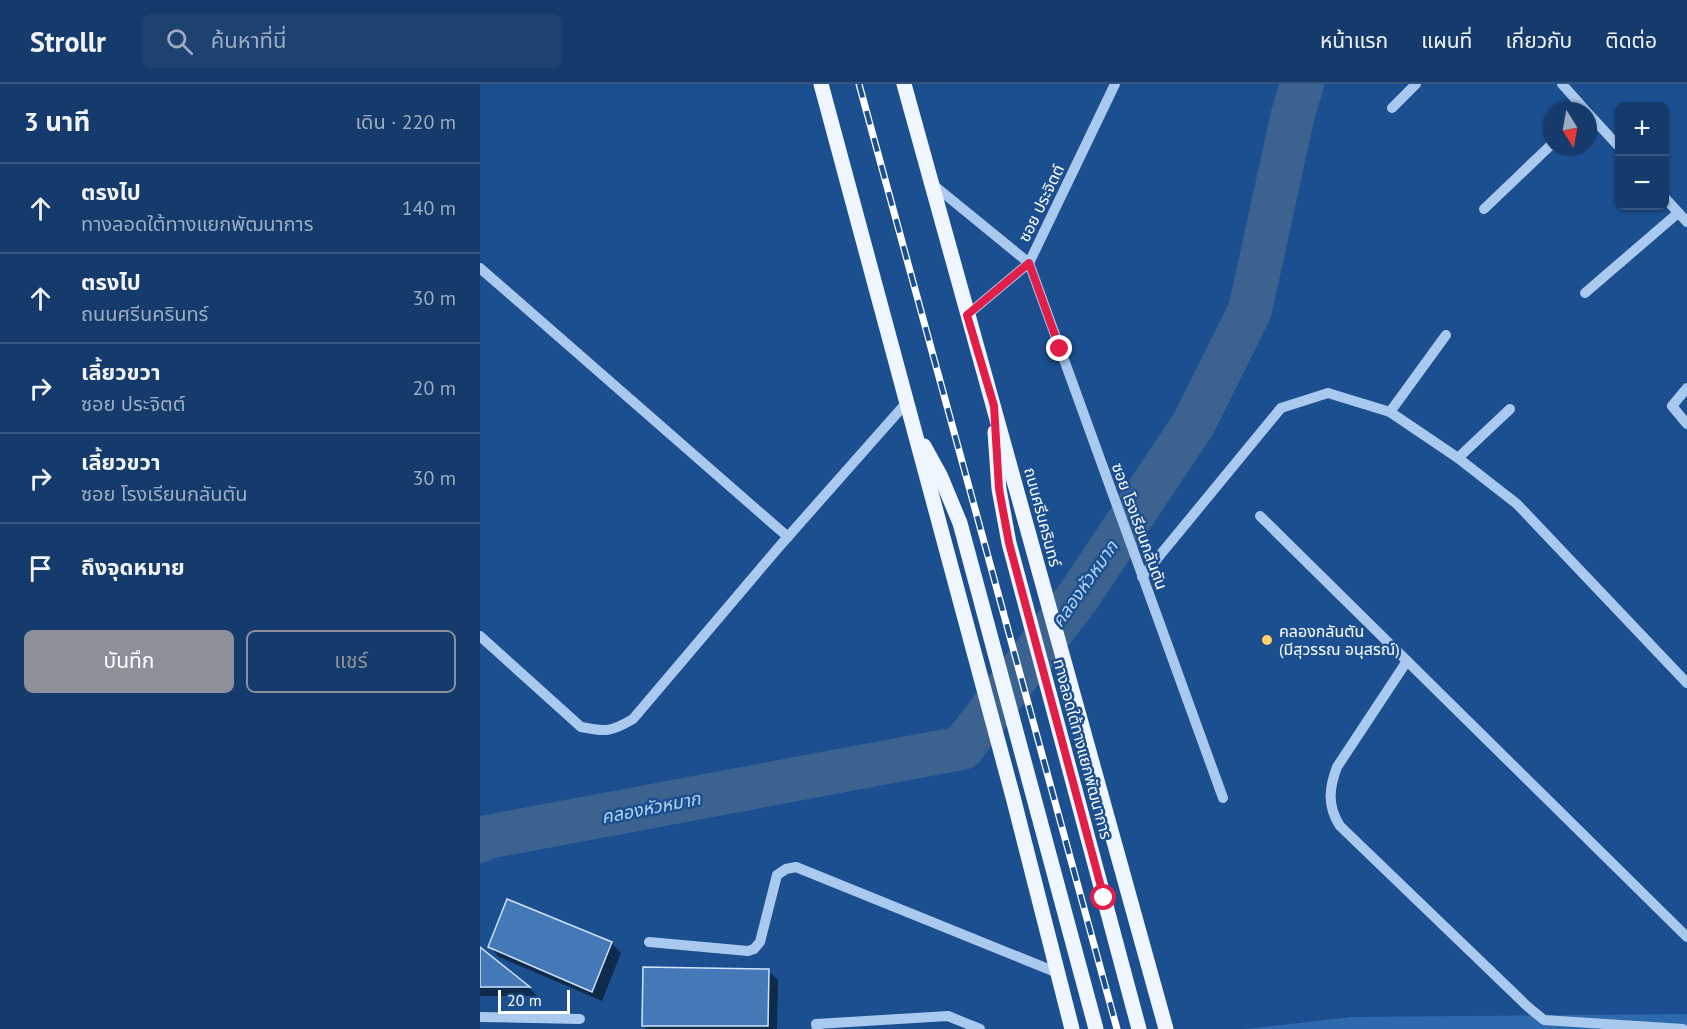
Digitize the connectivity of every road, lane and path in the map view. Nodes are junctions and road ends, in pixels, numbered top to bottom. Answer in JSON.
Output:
{"nodes":[{"id":1,"x":821,"y":84,"type":"edge"},
{"id":2,"x":904,"y":84,"type":"edge"},
{"id":3,"x":1115,"y":84,"type":"edge"},
{"id":4,"x":1416,"y":84,"type":"edge"},
{"id":5,"x":1562,"y":84,"type":"edge"},
{"id":6,"x":1579,"y":102,"type":"edge"},
{"id":7,"x":1392,"y":108,"type":"dead end"},
{"id":8,"x":1597,"y":122,"type":"edge"},
{"id":9,"x":1615,"y":142,"type":"edge"},
{"id":10,"x":1543,"y":153,"type":"edge"},
{"id":11,"x":931,"y":182,"type":"junction"},
{"id":12,"x":1669,"y":202,"type":"edge"},
{"id":13,"x":1484,"y":209,"type":"dead end"},
{"id":14,"x":1678,"y":213,"type":"junction"},
{"id":15,"x":1687,"y":222,"type":"edge"},
{"id":16,"x":1029,"y":263,"type":"junction"},
{"id":17,"x":480,"y":268,"type":"edge"},
{"id":18,"x":1585,"y":293,"type":"dead end"},
{"id":19,"x":967,"y":315,"type":"junction"},
{"id":20,"x":1446,"y":335,"type":"dead end"},
{"id":21,"x":1687,"y":388,"type":"edge"},
{"id":22,"x":907,"y":402,"type":"junction"},
{"id":23,"x":994,"y":406,"type":"junction"},
{"id":24,"x":1510,"y":409,"type":"dead end"},
{"id":25,"x":1390,"y":412,"type":"junction"},
{"id":26,"x":1687,"y":424,"type":"edge"},
{"id":27,"x":914,"y":428,"type":"junction"},
{"id":28,"x":1458,"y":458,"type":"junction"},
{"id":29,"x":1260,"y":516,"type":"dead end"},
{"id":30,"x":788,"y":537,"type":"junction"},
{"id":31,"x":1143,"y":578,"type":"junction"},
{"id":32,"x":480,"y":636,"type":"edge"},
{"id":33,"x":1407,"y":661,"type":"junction"},
{"id":34,"x":1687,"y":683,"type":"edge"},
{"id":35,"x":1223,"y":798,"type":"dead end"},
{"id":36,"x":1687,"y":937,"type":"edge"},
{"id":37,"x":649,"y":942,"type":"dead end"},
{"id":38,"x":1058,"y":973,"type":"junction"},
{"id":39,"x":480,"y":1017,"type":"edge"},
{"id":40,"x":580,"y":1019,"type":"dead end"},
{"id":41,"x":817,"y":1029,"type":"edge"},
{"id":42,"x":980,"y":1029,"type":"edge"},
{"id":43,"x":1072,"y":1029,"type":"edge"},
{"id":44,"x":1096,"y":1029,"type":"edge"},
{"id":45,"x":1139,"y":1029,"type":"edge"},
{"id":46,"x":1166,"y":1029,"type":"edge"},
{"id":47,"x":1683,"y":1029,"type":"edge"}],
"edges":[{"from":1,"to":22,"type":"main road"},
{"from":2,"to":11,"type":"main road","name":"ถนนศรีนครินทร์"},
{"from":3,"to":16,"type":"street","name":"ซอย ประจิตต์"},
{"from":4,"to":7,"type":"street"},
{"from":5,"to":6,"type":"street"},
{"from":8,"to":9,"type":"street"},
{"from":10,"to":13,"type":"street"},
{"from":11,"to":16,"type":"street"},
{"from":11,"to":19,"type":"main road","name":"ถนนศรีนครินทร์"},
{"from":12,"to":14,"type":"street"},
{"from":14,"to":15,"type":"street"},
{"from":14,"to":18,"type":"street"},
{"from":16,"to":19,"type":"street","name":"ซอย ประจิตต์"},
{"from":16,"to":31,"type":"street","name":"ซอย โรงเรียนกลันตัน"},
{"from":17,"to":30,"type":"street"},
{"from":19,"to":23,"type":"main road","name":"ถนนศรีนครินทร์"},
{"from":20,"to":25,"type":"street"},
{"from":21,"to":26,"type":"street"},
{"from":22,"to":27,"type":"main road"},
{"from":22,"to":30,"type":"street"},
{"from":23,"to":45,"type":"main road","name":"ทางลอดใต้ทางแยกพัฒนาการ"},
{"from":23,"to":46,"type":"main road","name":"ถนนศรีนครินทร์"},
{"from":24,"to":28,"type":"street"},
{"from":25,"to":28,"type":"street"},
{"from":25,"to":31,"type":"street"},
{"from":27,"to":38,"type":"main road"},
{"from":27,"to":44,"type":"main road"},
{"from":28,"to":34,"type":"street"},
{"from":29,"to":33,"type":"street"},
{"from":30,"to":32,"type":"street"},
{"from":31,"to":35,"type":"street","name":"ซอย โรงเรียนกลันตัน"},
{"from":33,"to":36,"type":"street"},
{"from":33,"to":47,"type":"street"},
{"from":37,"to":38,"type":"street"},
{"from":38,"to":43,"type":"main road"},
{"from":39,"to":40,"type":"street"},
{"from":41,"to":42,"type":"street"}]}
